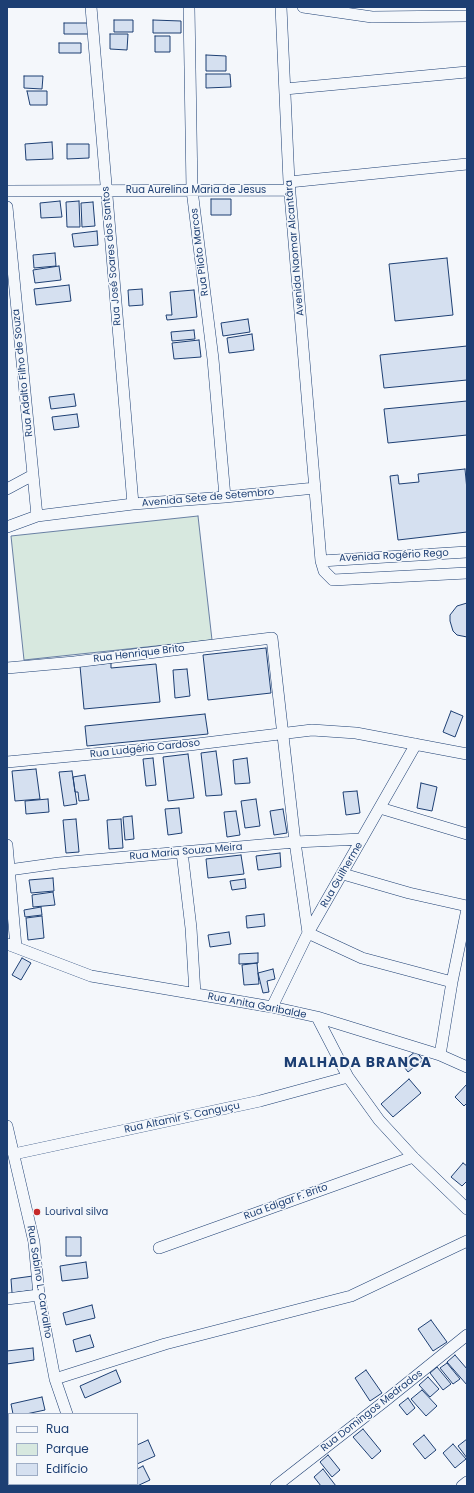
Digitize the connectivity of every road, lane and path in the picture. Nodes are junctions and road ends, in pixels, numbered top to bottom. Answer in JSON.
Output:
{"nodes":[{"id":1,"x":91,"y":7,"type":"edge"},
{"id":2,"x":189,"y":7,"type":"edge"},
{"id":3,"x":281,"y":7,"type":"edge"},
{"id":4,"x":303,"y":7,"type":"edge"},
{"id":5,"x":467,"y":16,"type":"edge"},
{"id":6,"x":467,"y":72,"type":"edge"},
{"id":7,"x":285,"y":89,"type":"junction"},
{"id":8,"x":467,"y":164,"type":"edge"},
{"id":9,"x":289,"y":186,"type":"junction"},
{"id":10,"x":107,"y":190,"type":"junction"},
{"id":11,"x":192,"y":190,"type":"junction"},
{"id":12,"x":7,"y":191,"type":"edge"},
{"id":13,"x":7,"y":207,"type":"edge"},
{"id":14,"x":33,"y":475,"type":"junction"},
{"id":15,"x":315,"y":488,"type":"junction"},
{"id":16,"x":7,"y":489,"type":"edge"},
{"id":17,"x":225,"y":497,"type":"junction"},
{"id":18,"x":133,"y":504,"type":"junction"},
{"id":19,"x":37,"y":516,"type":"junction"},
{"id":20,"x":7,"y":527,"type":"edge"},
{"id":21,"x":467,"y":552,"type":"edge"},
{"id":22,"x":321,"y":561,"type":"junction"},
{"id":23,"x":467,"y":573,"type":"edge"},
{"id":24,"x":7,"y":668,"type":"edge"},
{"id":25,"x":284,"y":733,"type":"junction"},
{"id":26,"x":416,"y":744,"type":"junction"},
{"id":27,"x":467,"y":754,"type":"edge"},
{"id":28,"x":7,"y":762,"type":"edge"},
{"id":29,"x":380,"y":808,"type":"junction"},
{"id":30,"x":467,"y":834,"type":"edge"},
{"id":31,"x":362,"y":839,"type":"junction"},
{"id":32,"x":295,"y":842,"type":"junction"},
{"id":33,"x":7,"y":845,"type":"edge"},
{"id":34,"x":182,"y":852,"type":"junction"},
{"id":35,"x":10,"y":870,"type":"junction"},
{"id":36,"x":343,"y":874,"type":"junction"},
{"id":37,"x":467,"y":908,"type":"edge"},
{"id":38,"x":308,"y":933,"type":"junction"},
{"id":39,"x":12,"y":945,"type":"edge"},
{"id":40,"x":452,"y":982,"type":"junction"},
{"id":41,"x":195,"y":994,"type":"junction"},
{"id":42,"x":272,"y":1007,"type":"junction"},
{"id":43,"x":317,"y":1017,"type":"junction"},
{"id":44,"x":440,"y":1055,"type":"junction"},
{"id":45,"x":467,"y":1067,"type":"edge"},
{"id":46,"x":348,"y":1077,"type":"junction"},
{"id":47,"x":7,"y":1126,"type":"edge"},
{"id":48,"x":14,"y":1154,"type":"junction"},
{"id":49,"x":413,"y":1157,"type":"junction"},
{"id":50,"x":467,"y":1209,"type":"edge"},
{"id":51,"x":467,"y":1241,"type":"edge"},
{"id":52,"x":159,"y":1248,"type":"dead end"},
{"id":53,"x":40,"y":1295,"type":"junction"},
{"id":54,"x":7,"y":1299,"type":"edge"},
{"id":55,"x":467,"y":1335,"type":"edge"},
{"id":56,"x":55,"y":1379,"type":"junction"},
{"id":57,"x":63,"y":1403,"type":"junction"},
{"id":58,"x":59,"y":1413,"type":"edge"},
{"id":59,"x":67,"y":1413,"type":"edge"},
{"id":60,"x":467,"y":1482,"type":"edge"},
{"id":61,"x":276,"y":1486,"type":"edge"},
{"id":62,"x":462,"y":1486,"type":"edge"}],
"edges":[{"from":1,"to":10,"type":"street","name":"Rua José Soares dos Santos"},
{"from":2,"to":11,"type":"street","name":"Rua Piloto Marcos"},
{"from":3,"to":7,"type":"street","name":"Avenida Naomar Alcantâra"},
{"from":4,"to":5,"type":"street"},
{"from":6,"to":7,"type":"street"},
{"from":7,"to":9,"type":"street","name":"Avenida Naomar Alcantâra"},
{"from":8,"to":9,"type":"street","name":"Rua Aurelina Maria de Jesus"},
{"from":9,"to":11,"type":"street","name":"Rua Aurelina Maria de Jesus"},
{"from":9,"to":15,"type":"street","name":"Avenida Naomar Alcantâra"},
{"from":10,"to":11,"type":"street","name":"Rua Aurelina Maria de Jesus"},
{"from":10,"to":12,"type":"street","name":"Rua Aurelina Maria de Jesus"},
{"from":10,"to":18,"type":"street","name":"Rua José Soares dos Santos"},
{"from":11,"to":17,"type":"street","name":"Rua Piloto Marcos"},
{"from":13,"to":14,"type":"street","name":"Rua Adalto Filho de Souza"},
{"from":14,"to":16,"type":"street"},
{"from":14,"to":19,"type":"street","name":"Rua Adalto Filho de Souza"},
{"from":15,"to":17,"type":"street","name":"Avenida Sete de Setembro"},
{"from":15,"to":22,"type":"street"},
{"from":17,"to":18,"type":"street","name":"Avenida Sete de Setembro"},
{"from":18,"to":19,"type":"street","name":"Avenida Sete de Setembro"},
{"from":19,"to":20,"type":"street","name":"Avenida Sete de Setembro"},
{"from":21,"to":22,"type":"street","name":"Avenida Rogério Rego"},
{"from":22,"to":23,"type":"street","name":"Avenida Rogério Rego"},
{"from":24,"to":25,"type":"street","name":"Rua Henrique Brito"},
{"from":25,"to":26,"type":"street","name":"Rua Ludgério Cardoso"},
{"from":25,"to":28,"type":"street","name":"Rua Ludgério Cardoso"},
{"from":25,"to":32,"type":"street"},
{"from":26,"to":27,"type":"street","name":"Rua Ludgério Cardoso"},
{"from":26,"to":29,"type":"street","name":"Rua Guilherme"},
{"from":29,"to":30,"type":"street"},
{"from":29,"to":31,"type":"street","name":"Rua Guilherme"},
{"from":31,"to":32,"type":"street","name":"Rua Maria Souza Meira"},
{"from":31,"to":36,"type":"street","name":"Rua Guilherme"},
{"from":32,"to":34,"type":"street","name":"Rua Maria Souza Meira"},
{"from":32,"to":38,"type":"street"},
{"from":33,"to":35,"type":"street"},
{"from":34,"to":35,"type":"street","name":"Rua Maria Souza Meira"},
{"from":34,"to":41,"type":"street"},
{"from":35,"to":39,"type":"street"},
{"from":36,"to":37,"type":"street"},
{"from":36,"to":38,"type":"street","name":"Rua Guilherme"},
{"from":37,"to":40,"type":"street"},
{"from":38,"to":40,"type":"street"},
{"from":38,"to":42,"type":"street","name":"Rua Guilherme"},
{"from":39,"to":41,"type":"street","name":"Rua Anita Garibalde"},
{"from":40,"to":44,"type":"street"},
{"from":41,"to":42,"type":"street","name":"Rua Anita Garibalde"},
{"from":42,"to":43,"type":"street","name":"Rua Anita Garibalde"},
{"from":43,"to":44,"type":"street"},
{"from":43,"to":46,"type":"street","name":"Rua Anita Garibalde"},
{"from":44,"to":45,"type":"street"},
{"from":46,"to":48,"type":"street","name":"Rua Altamir S. Canguçu"},
{"from":46,"to":49,"type":"street","name":"Rua Anita Garibalde"},
{"from":47,"to":48,"type":"street","name":"Rua Sabino L. Carvalho"},
{"from":48,"to":53,"type":"street","name":"Rua Sabino L. Carvalho"},
{"from":49,"to":50,"type":"street","name":"Rua Anita Garibalde"},
{"from":49,"to":52,"type":"street","name":"Rua Edigar F. Brito"},
{"from":51,"to":56,"type":"street"},
{"from":53,"to":54,"type":"street"},
{"from":53,"to":56,"type":"street","name":"Rua Sabino L. Carvalho"},
{"from":55,"to":61,"type":"street","name":"Rua Domingos Medrados"},
{"from":56,"to":57,"type":"street","name":"Rua Sabino L. Carvalho"},
{"from":57,"to":58,"type":"street"},
{"from":57,"to":59,"type":"street","name":"Rua Sabino L. Carvalho"},
{"from":60,"to":62,"type":"street"}]}
